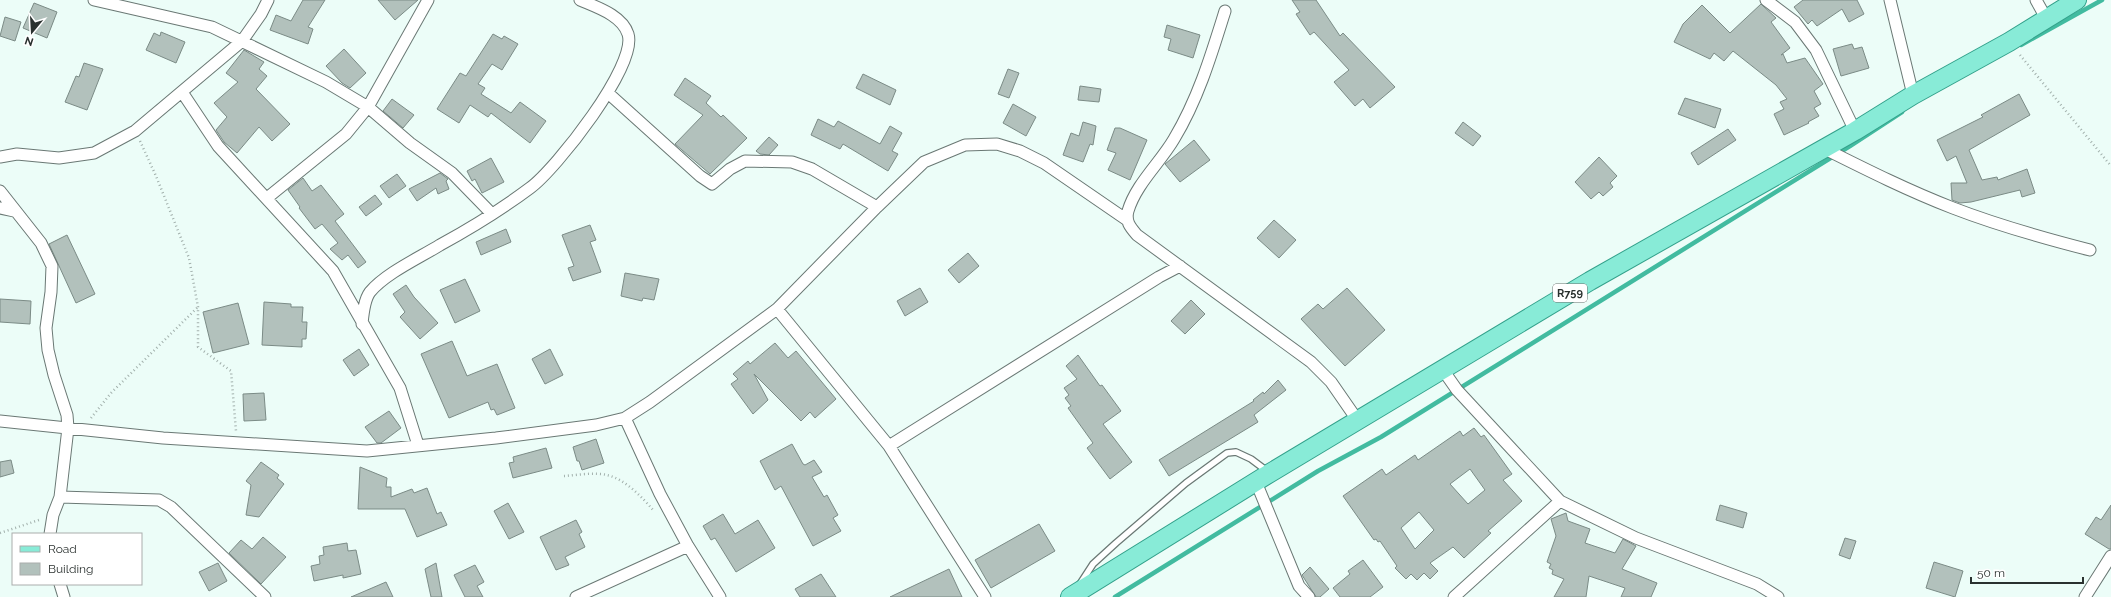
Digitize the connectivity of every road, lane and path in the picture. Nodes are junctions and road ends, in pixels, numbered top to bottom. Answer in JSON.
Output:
{"nodes":[{"id":1,"x":94,"y":0,"type":"edge"},
{"id":2,"x":268,"y":0,"type":"edge"},
{"id":3,"x":428,"y":0,"type":"edge"},
{"id":4,"x":580,"y":0,"type":"edge"},
{"id":5,"x":1766,"y":0,"type":"edge"},
{"id":6,"x":1890,"y":0,"type":"edge"},
{"id":7,"x":2036,"y":0,"type":"edge"},
{"id":8,"x":2077,"y":0,"type":"edge"},
{"id":9,"x":1225,"y":12,"type":"dead end"},
{"id":10,"x":2046,"y":18,"type":"junction"},
{"id":11,"x":242,"y":41,"type":"junction"},
{"id":12,"x":2009,"y":42,"type":"junction"},
{"id":13,"x":182,"y":92,"type":"junction"},
{"id":14,"x":608,"y":93,"type":"junction"},
{"id":15,"x":1913,"y":95,"type":"junction"},
{"id":16,"x":368,"y":107,"type":"junction"},
{"id":17,"x":135,"y":131,"type":"junction"},
{"id":18,"x":1855,"y":131,"type":"junction"},
{"id":19,"x":1826,"y":149,"type":"junction"},
{"id":20,"x":0,"y":157,"type":"edge"},
{"id":21,"x":2111,"y":166,"type":"edge"},
{"id":22,"x":0,"y":191,"type":"edge"},
{"id":23,"x":267,"y":198,"type":"junction"},
{"id":24,"x":877,"y":207,"type":"junction"},
{"id":25,"x":0,"y":208,"type":"edge"},
{"id":26,"x":14,"y":211,"type":"junction"},
{"id":27,"x":491,"y":214,"type":"junction"},
{"id":28,"x":1127,"y":220,"type":"junction"},
{"id":29,"x":2090,"y":250,"type":"dead end"},
{"id":30,"x":1163,"y":254,"type":"junction"},
{"id":31,"x":1180,"y":266,"type":"junction"},
{"id":32,"x":1160,"y":277,"type":"junction"},
{"id":33,"x":198,"y":307,"type":"junction"},
{"id":34,"x":777,"y":310,"type":"junction"},
{"id":35,"x":362,"y":324,"type":"junction"},
{"id":36,"x":1443,"y":370,"type":"junction"},
{"id":37,"x":625,"y":418,"type":"junction"},
{"id":38,"x":0,"y":421,"type":"edge"},
{"id":39,"x":1358,"y":421,"type":"junction"},
{"id":40,"x":68,"y":428,"type":"junction"},
{"id":41,"x":82,"y":430,"type":"junction"},
{"id":42,"x":237,"y":443,"type":"junction"},
{"id":43,"x":418,"y":445,"type":"junction"},
{"id":44,"x":889,"y":446,"type":"junction"},
{"id":45,"x":564,"y":476,"type":"dead end"},
{"id":46,"x":1263,"y":477,"type":"junction"},
{"id":47,"x":60,"y":497,"type":"junction"},
{"id":48,"x":1560,"y":501,"type":"junction"},
{"id":49,"x":53,"y":515,"type":"junction"},
{"id":50,"x":657,"y":515,"type":"dead end"},
{"id":51,"x":0,"y":527,"type":"edge"},
{"id":52,"x":3,"y":532,"type":"junction"},
{"id":53,"x":0,"y":533,"type":"edge"},
{"id":54,"x":50,"y":533,"type":"edge"},
{"id":55,"x":688,"y":546,"type":"junction"},
{"id":56,"x":2111,"y":556,"type":"edge"},
{"id":57,"x":60,"y":585,"type":"edge"},
{"id":58,"x":1071,"y":596,"type":"edge"},
{"id":59,"x":64,"y":597,"type":"edge"},
{"id":60,"x":265,"y":597,"type":"edge"},
{"id":61,"x":576,"y":597,"type":"edge"},
{"id":62,"x":720,"y":597,"type":"edge"},
{"id":63,"x":985,"y":597,"type":"edge"},
{"id":64,"x":1309,"y":597,"type":"edge"},
{"id":65,"x":1454,"y":597,"type":"edge"},
{"id":66,"x":1778,"y":597,"type":"edge"},
{"id":67,"x":2085,"y":597,"type":"edge"}],
"edges":[{"from":1,"to":11,"type":"street"},
{"from":2,"to":11,"type":"street"},
{"from":3,"to":16,"type":"street"},
{"from":4,"to":14,"type":"street"},
{"from":5,"to":18,"type":"street"},
{"from":6,"to":15,"type":"street"},
{"from":7,"to":10,"type":"street"},
{"from":8,"to":10,"type":"main road","number":"R759"},
{"from":9,"to":28,"type":"street"},
{"from":10,"to":12,"type":"main road","number":"R759"},
{"from":11,"to":13,"type":"street"},
{"from":11,"to":16,"type":"street"},
{"from":12,"to":15,"type":"main road","number":"R759"},
{"from":12,"to":21,"type":"path"},
{"from":13,"to":17,"type":"street"},
{"from":13,"to":23,"type":"street"},
{"from":14,"to":24,"type":"street"},
{"from":14,"to":27,"type":"street"},
{"from":15,"to":18,"type":"main road","number":"R759"},
{"from":16,"to":23,"type":"street"},
{"from":16,"to":27,"type":"street"},
{"from":17,"to":20,"type":"street"},
{"from":17,"to":33,"type":"path"},
{"from":18,"to":19,"type":"main road","number":"R759"},
{"from":19,"to":29,"type":"street"},
{"from":19,"to":36,"type":"main road","number":"R759"},
{"from":22,"to":26,"type":"street"},
{"from":23,"to":35,"type":"street"},
{"from":24,"to":28,"type":"street"},
{"from":24,"to":34,"type":"street"},
{"from":25,"to":26,"type":"street"},
{"from":26,"to":40,"type":"street"},
{"from":27,"to":35,"type":"street"},
{"from":28,"to":30,"type":"street"},
{"from":30,"to":31,"type":"street"},
{"from":30,"to":32,"type":"street"},
{"from":31,"to":32,"type":"street"},
{"from":31,"to":39,"type":"street"},
{"from":32,"to":44,"type":"street"},
{"from":33,"to":41,"type":"path"},
{"from":33,"to":42,"type":"path"},
{"from":34,"to":37,"type":"street"},
{"from":34,"to":44,"type":"street"},
{"from":35,"to":43,"type":"street"},
{"from":36,"to":39,"type":"main road","number":"R759"},
{"from":36,"to":48,"type":"street"},
{"from":37,"to":43,"type":"street"},
{"from":37,"to":55,"type":"street"},
{"from":38,"to":40,"type":"street"},
{"from":39,"to":46,"type":"main road","number":"R759"},
{"from":40,"to":41,"type":"street"},
{"from":40,"to":47,"type":"street"},
{"from":41,"to":42,"type":"street"},
{"from":42,"to":43,"type":"street"},
{"from":44,"to":63,"type":"street"},
{"from":45,"to":50,"type":"path"},
{"from":46,"to":58,"type":"main road","number":"R759"},
{"from":46,"to":58,"type":"lane"},
{"from":46,"to":64,"type":"street"},
{"from":47,"to":49,"type":"street"},
{"from":47,"to":60,"type":"street"},
{"from":48,"to":65,"type":"street"},
{"from":48,"to":66,"type":"street"},
{"from":49,"to":52,"type":"path"},
{"from":49,"to":54,"type":"street"},
{"from":51,"to":52,"type":"path"},
{"from":52,"to":53,"type":"path"},
{"from":55,"to":61,"type":"street"},
{"from":55,"to":62,"type":"street"},
{"from":56,"to":67,"type":"street"},
{"from":57,"to":59,"type":"street"}]}
